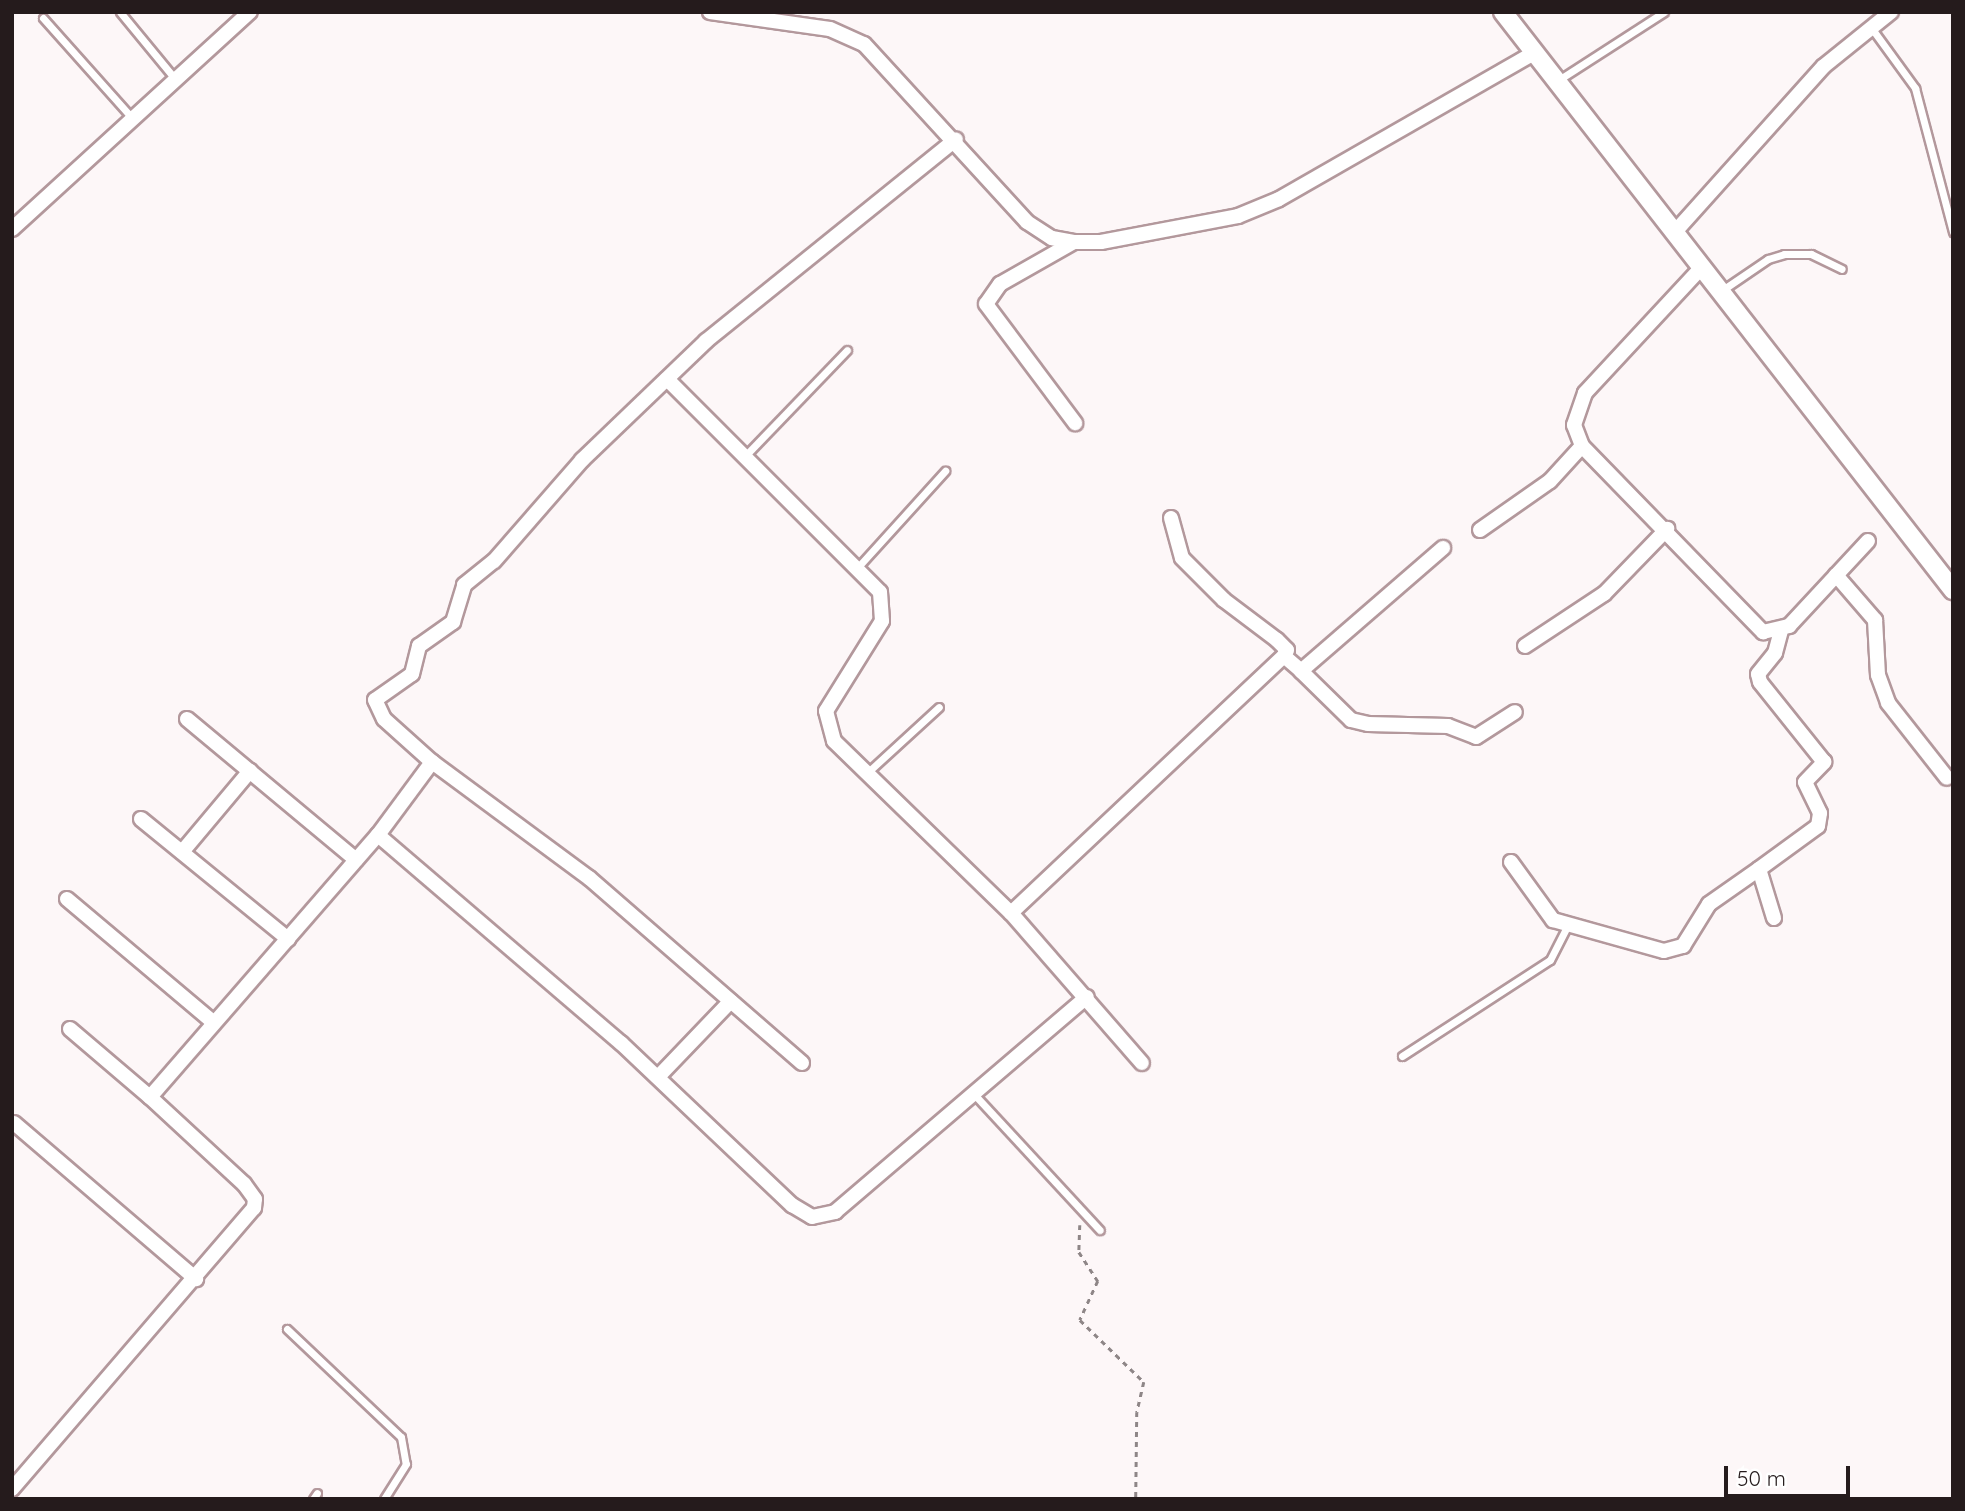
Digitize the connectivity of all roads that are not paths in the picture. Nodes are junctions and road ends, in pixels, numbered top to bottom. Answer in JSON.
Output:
{"nodes":[{"id":1,"x":120,"y":12,"type":"edge"},
{"id":2,"x":709,"y":12,"type":"edge"},
{"id":3,"x":1503,"y":12,"type":"edge"},
{"id":4,"x":1664,"y":12,"type":"edge"},
{"id":5,"x":1891,"y":12,"type":"edge"},
{"id":6,"x":240,"y":16,"type":"edge"},
{"id":7,"x":43,"y":19,"type":"dead end"},
{"id":8,"x":1870,"y":25,"type":"junction"},
{"id":9,"x":1534,"y":53,"type":"junction"},
{"id":10,"x":176,"y":81,"type":"junction"},
{"id":11,"x":1556,"y":82,"type":"junction"},
{"id":12,"x":134,"y":120,"type":"junction"},
{"id":13,"x":956,"y":139,"type":"junction"},
{"id":14,"x":12,"y":229,"type":"edge"},
{"id":15,"x":1953,"y":232,"type":"edge"},
{"id":16,"x":1674,"y":233,"type":"junction"},
{"id":17,"x":1074,"y":242,"type":"junction"},
{"id":18,"x":1702,"y":267,"type":"junction"},
{"id":19,"x":1842,"y":269,"type":"dead end"},
{"id":20,"x":1721,"y":292,"type":"junction"},
{"id":21,"x":847,"y":350,"type":"dead end"},
{"id":22,"x":667,"y":379,"type":"junction"},
{"id":23,"x":1075,"y":424,"type":"dead end"},
{"id":24,"x":1582,"y":446,"type":"junction"},
{"id":25,"x":745,"y":456,"type":"junction"},
{"id":26,"x":945,"y":471,"type":"dead end"},
{"id":27,"x":1171,"y":518,"type":"dead end"},
{"id":28,"x":1667,"y":529,"type":"junction"},
{"id":29,"x":1480,"y":530,"type":"dead end"},
{"id":30,"x":1868,"y":541,"type":"dead end"},
{"id":31,"x":1443,"y":548,"type":"dead end"},
{"id":32,"x":858,"y":567,"type":"junction"},
{"id":33,"x":1836,"y":575,"type":"junction"},
{"id":34,"x":1953,"y":590,"type":"edge"},
{"id":35,"x":1781,"y":631,"type":"junction"},
{"id":36,"x":1525,"y":646,"type":"dead end"},
{"id":37,"x":1284,"y":656,"type":"junction"},
{"id":38,"x":1301,"y":671,"type":"junction"},
{"id":39,"x":939,"y":707,"type":"dead end"},
{"id":40,"x":1515,"y":712,"type":"dead end"},
{"id":41,"x":187,"y":719,"type":"dead end"},
{"id":42,"x":432,"y":762,"type":"junction"},
{"id":43,"x":250,"y":771,"type":"junction"},
{"id":44,"x":868,"y":772,"type":"junction"},
{"id":45,"x":1947,"y":778,"type":"dead end"},
{"id":46,"x":141,"y":819,"type":"dead end"},
{"id":47,"x":377,"y":835,"type":"junction"},
{"id":48,"x":182,"y":852,"type":"junction"},
{"id":49,"x":356,"y":860,"type":"junction"},
{"id":50,"x":1511,"y":862,"type":"dead end"},
{"id":51,"x":1759,"y":869,"type":"junction"},
{"id":52,"x":67,"y":900,"type":"dead end"},
{"id":53,"x":1011,"y":913,"type":"junction"},
{"id":54,"x":1774,"y":918,"type":"dead end"},
{"id":55,"x":1567,"y":926,"type":"junction"},
{"id":56,"x":288,"y":939,"type":"junction"},
{"id":57,"x":1087,"y":997,"type":"junction"},
{"id":58,"x":731,"y":1000,"type":"junction"},
{"id":59,"x":213,"y":1021,"type":"junction"},
{"id":60,"x":70,"y":1029,"type":"dead end"},
{"id":61,"x":1402,"y":1056,"type":"dead end"},
{"id":62,"x":802,"y":1063,"type":"dead end"},
{"id":63,"x":1142,"y":1063,"type":"dead end"},
{"id":64,"x":658,"y":1077,"type":"junction"},
{"id":65,"x":972,"y":1091,"type":"junction"},
{"id":66,"x":150,"y":1097,"type":"junction"},
{"id":67,"x":14,"y":1122,"type":"dead end"},
{"id":68,"x":1100,"y":1230,"type":"dead end"},
{"id":69,"x":196,"y":1279,"type":"junction"},
{"id":70,"x":287,"y":1329,"type":"dead end"},
{"id":71,"x":12,"y":1489,"type":"edge"},
{"id":72,"x":384,"y":1499,"type":"edge"}],
"edges":[{"from":1,"to":10,"type":"lane"},
{"from":2,"to":13,"type":"street"},
{"from":3,"to":9,"type":"street"},
{"from":4,"to":11,"type":"lane"},
{"from":5,"to":8,"type":"street"},
{"from":6,"to":10,"type":"street"},
{"from":7,"to":12,"type":"lane"},
{"from":8,"to":15,"type":"lane"},
{"from":8,"to":16,"type":"street"},
{"from":9,"to":11,"type":"street"},
{"from":9,"to":17,"type":"street"},
{"from":10,"to":12,"type":"street"},
{"from":11,"to":16,"type":"street"},
{"from":12,"to":14,"type":"street"},
{"from":13,"to":17,"type":"street"},
{"from":13,"to":22,"type":"street"},
{"from":16,"to":18,"type":"street"},
{"from":17,"to":23,"type":"street"},
{"from":18,"to":20,"type":"street"},
{"from":18,"to":24,"type":"street"},
{"from":19,"to":20,"type":"lane"},
{"from":20,"to":34,"type":"street"},
{"from":21,"to":25,"type":"lane"},
{"from":22,"to":25,"type":"street"},
{"from":22,"to":42,"type":"street"},
{"from":24,"to":28,"type":"street"},
{"from":24,"to":29,"type":"street"},
{"from":25,"to":32,"type":"street"},
{"from":26,"to":32,"type":"lane"},
{"from":27,"to":37,"type":"street"},
{"from":28,"to":35,"type":"street"},
{"from":28,"to":36,"type":"street"},
{"from":30,"to":33,"type":"street"},
{"from":31,"to":38,"type":"street"},
{"from":32,"to":44,"type":"street"},
{"from":33,"to":35,"type":"street"},
{"from":33,"to":45,"type":"street"},
{"from":35,"to":51,"type":"street"},
{"from":37,"to":38,"type":"street"},
{"from":37,"to":53,"type":"street"},
{"from":38,"to":40,"type":"street"},
{"from":39,"to":44,"type":"lane"},
{"from":41,"to":43,"type":"street"},
{"from":42,"to":47,"type":"street"},
{"from":42,"to":58,"type":"street"},
{"from":43,"to":48,"type":"street"},
{"from":43,"to":49,"type":"street"},
{"from":44,"to":53,"type":"street"},
{"from":46,"to":48,"type":"street"},
{"from":47,"to":49,"type":"street"},
{"from":47,"to":64,"type":"street"},
{"from":48,"to":56,"type":"street"},
{"from":49,"to":56,"type":"street"},
{"from":50,"to":55,"type":"street"},
{"from":51,"to":54,"type":"street"},
{"from":51,"to":55,"type":"street"},
{"from":52,"to":59,"type":"street"},
{"from":53,"to":57,"type":"street"},
{"from":55,"to":61,"type":"lane"},
{"from":56,"to":59,"type":"street"},
{"from":57,"to":63,"type":"street"},
{"from":57,"to":65,"type":"street"},
{"from":58,"to":62,"type":"street"},
{"from":58,"to":64,"type":"street"},
{"from":59,"to":66,"type":"street"},
{"from":60,"to":66,"type":"street"},
{"from":64,"to":65,"type":"street"},
{"from":65,"to":68,"type":"lane"},
{"from":66,"to":69,"type":"street"},
{"from":67,"to":69,"type":"street"},
{"from":69,"to":71,"type":"street"},
{"from":70,"to":72,"type":"lane"}]}
